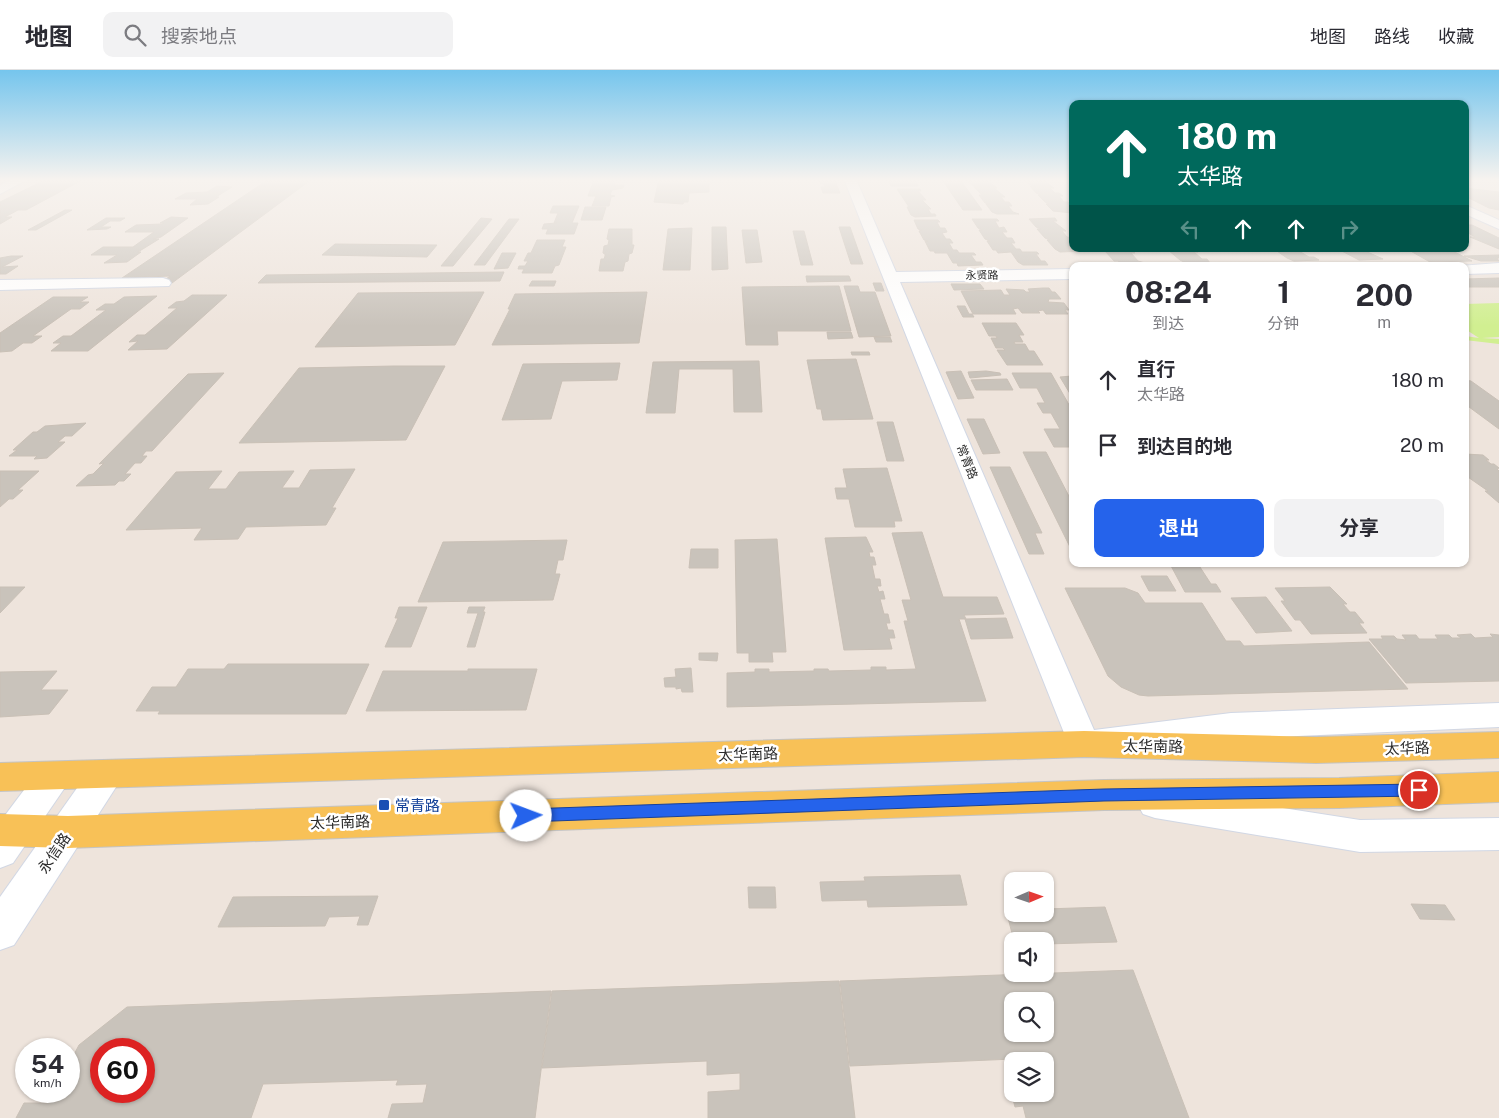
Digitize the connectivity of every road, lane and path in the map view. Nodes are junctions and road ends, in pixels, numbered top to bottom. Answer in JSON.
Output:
{"nodes":[{"id":1,"x":870,"y":228,"type":"edge"},
{"id":2,"x":1499,"y":268,"type":"edge"},
{"id":3,"x":1469,"y":269,"type":"edge"},
{"id":4,"x":1069,"y":274,"type":"edge"},
{"id":5,"x":891,"y":277,"type":"junction"},
{"id":6,"x":163,"y":283,"type":"dead end"},
{"id":7,"x":0,"y":285,"type":"edge"},
{"id":8,"x":1499,"y":715,"type":"edge"},
{"id":9,"x":1084,"y":744,"type":"junction"},
{"id":10,"x":1499,"y":745,"type":"edge"},
{"id":11,"x":1316,"y":750,"type":"joint"},
{"id":12,"x":106,"y":774,"type":"junction"},
{"id":13,"x":54,"y":776,"type":"junction"},
{"id":14,"x":0,"y":777,"type":"edge"},
{"id":15,"x":1499,"y":787,"type":"edge"},
{"id":16,"x":1104,"y":795,"type":"junction"},
{"id":17,"x":68,"y":832,"type":"junction"},
{"id":18,"x":1499,"y":834,"type":"edge"},
{"id":19,"x":5,"y":837,"type":"edge"},
{"id":20,"x":0,"y":931,"type":"edge"}],
"edges":[{"from":1,"to":5,"type":"street","name":"常青路"},
{"from":2,"to":3,"type":"street"},
{"from":4,"to":5,"type":"street","name":"永贤路"},
{"from":5,"to":9,"type":"street","name":"常青路"},
{"from":6,"to":7,"type":"street"},
{"from":8,"to":9,"type":"street"},
{"from":9,"to":11,"type":"main road","name":"太华南路"},
{"from":9,"to":12,"type":"main road","name":"太华南路"},
{"from":10,"to":11,"type":"main road","name":"太华路"},
{"from":12,"to":13,"type":"main road","name":"太华南路"},
{"from":12,"to":17,"type":"street","name":"永信路"},
{"from":13,"to":14,"type":"main road","name":"太华南路"},
{"from":13,"to":19,"type":"street"},
{"from":15,"to":16,"type":"main road","name":"太华南路"},
{"from":16,"to":17,"type":"main road","name":"太华南路"},
{"from":16,"to":18,"type":"street"},
{"from":17,"to":19,"type":"main road","name":"太华南路"},
{"from":17,"to":20,"type":"street","name":"永信路"}]}
